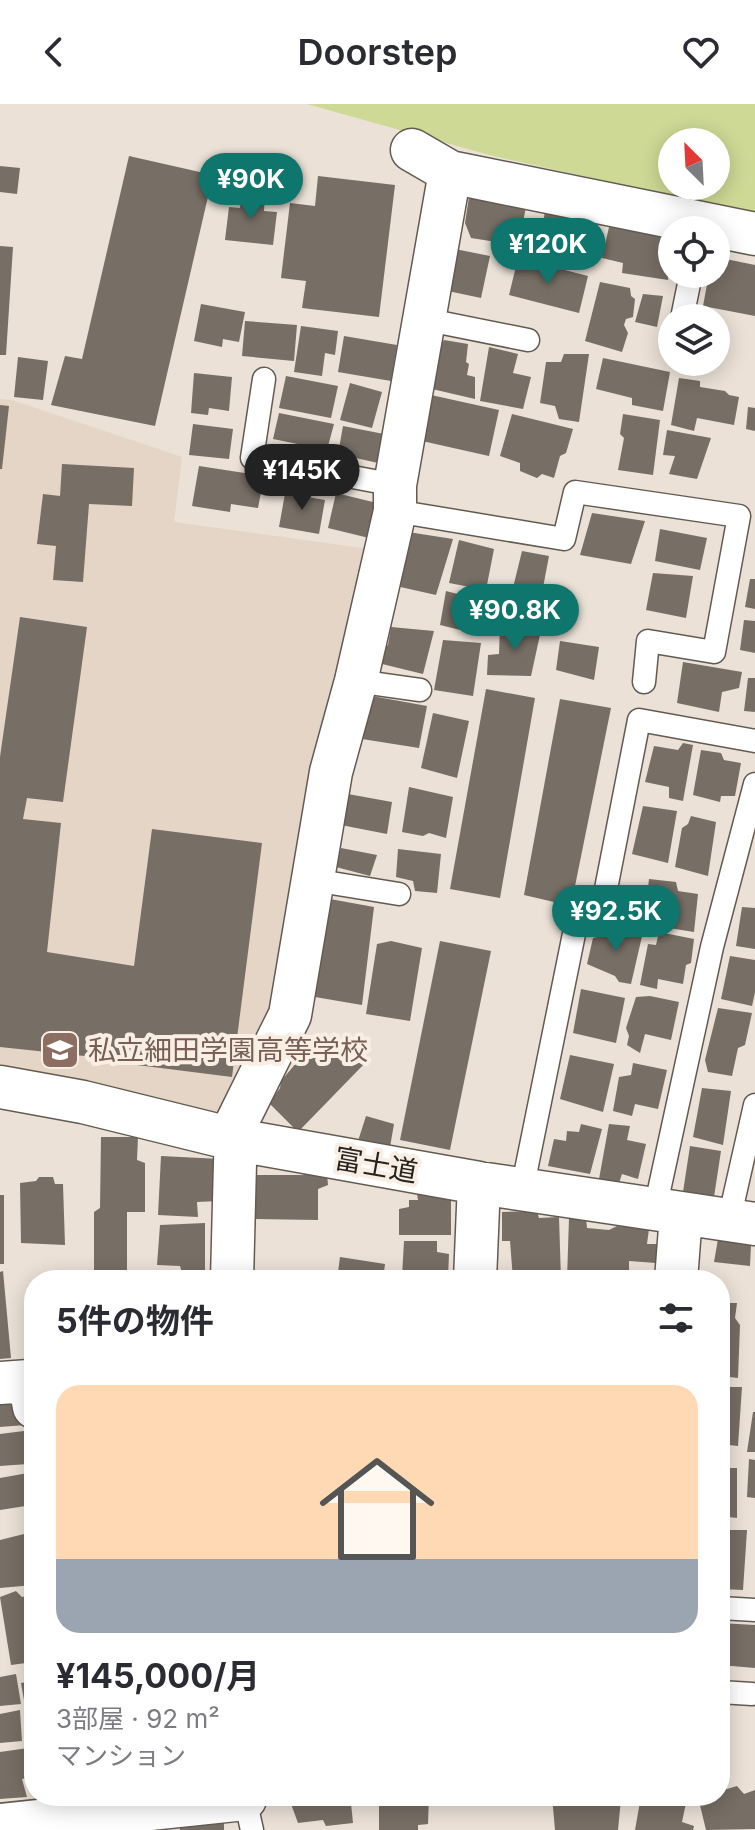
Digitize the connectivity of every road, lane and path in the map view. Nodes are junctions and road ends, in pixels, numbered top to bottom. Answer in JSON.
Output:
{"nodes":[{"id":1,"x":412,"y":150,"type":"dead end"},
{"id":2,"x":450,"y":172,"type":"junction"},
{"id":3,"x":658,"y":218,"type":"edge"},
{"id":4,"x":730,"y":231,"type":"edge"},
{"id":5,"x":755,"y":234,"type":"edge"},
{"id":6,"x":423,"y":319,"type":"junction"},
{"id":7,"x":528,"y":340,"type":"dead end"},
{"id":8,"x":264,"y":379,"type":"dead end"},
{"id":9,"x":395,"y":498,"type":"junction"},
{"id":10,"x":356,"y":681,"type":"junction"},
{"id":11,"x":644,"y":682,"type":"dead end"},
{"id":12,"x":420,"y":690,"type":"dead end"},
{"id":13,"x":755,"y":741,"type":"edge"},
{"id":14,"x":755,"y":784,"type":"edge"},
{"id":15,"x":313,"y":880,"type":"junction"},
{"id":16,"x":399,"y":894,"type":"dead end"},
{"id":17,"x":0,"y":1087,"type":"edge"},
{"id":18,"x":755,"y":1105,"type":"edge"},
{"id":19,"x":237,"y":1140,"type":"junction"},
{"id":20,"x":479,"y":1183,"type":"junction"},
{"id":21,"x":522,"y":1190,"type":"junction"},
{"id":22,"x":668,"y":1212,"type":"junction"},
{"id":23,"x":742,"y":1222,"type":"edge"},
{"id":24,"x":232,"y":1270,"type":"edge"},
{"id":25,"x":475,"y":1270,"type":"edge"},
{"id":26,"x":675,"y":1270,"type":"edge"},
{"id":27,"x":24,"y":1381,"type":"edge"},
{"id":28,"x":0,"y":1383,"type":"edge"},
{"id":29,"x":730,"y":1609,"type":"edge"},
{"id":30,"x":755,"y":1610,"type":"edge"},
{"id":31,"x":730,"y":1693,"type":"edge"},
{"id":32,"x":752,"y":1694,"type":"dead end"},
{"id":33,"x":101,"y":1806,"type":"edge"},
{"id":34,"x":109,"y":1806,"type":"edge"},
{"id":35,"x":247,"y":1808,"type":"edge"},
{"id":36,"x":150,"y":1820,"type":"edge"},
{"id":37,"x":0,"y":1825,"type":"edge"}],
"edges":[{"from":1,"to":2,"type":"street"},
{"from":2,"to":3,"type":"street"},
{"from":2,"to":6,"type":"street"},
{"from":4,"to":5,"type":"street"},
{"from":6,"to":7,"type":"lane"},
{"from":6,"to":9,"type":"street"},
{"from":8,"to":9,"type":"lane"},
{"from":9,"to":10,"type":"street"},
{"from":9,"to":11,"type":"lane"},
{"from":10,"to":12,"type":"lane"},
{"from":10,"to":15,"type":"street"},
{"from":13,"to":21,"type":"lane"},
{"from":14,"to":22,"type":"lane"},
{"from":15,"to":16,"type":"lane"},
{"from":15,"to":19,"type":"street"},
{"from":17,"to":19,"type":"street","name":"富士道"},
{"from":18,"to":23,"type":"lane"},
{"from":19,"to":20,"type":"street","name":"富士道"},
{"from":19,"to":24,"type":"street"},
{"from":20,"to":21,"type":"street","name":"富士道"},
{"from":20,"to":25,"type":"street"},
{"from":21,"to":22,"type":"street","name":"富士道"},
{"from":22,"to":23,"type":"street","name":"富士道"},
{"from":22,"to":26,"type":"street"},
{"from":27,"to":28,"type":"street"},
{"from":29,"to":30,"type":"lane"},
{"from":31,"to":32,"type":"lane"},
{"from":33,"to":37,"type":"street"},
{"from":34,"to":36,"type":"street"},
{"from":35,"to":36,"type":"street"}]}
